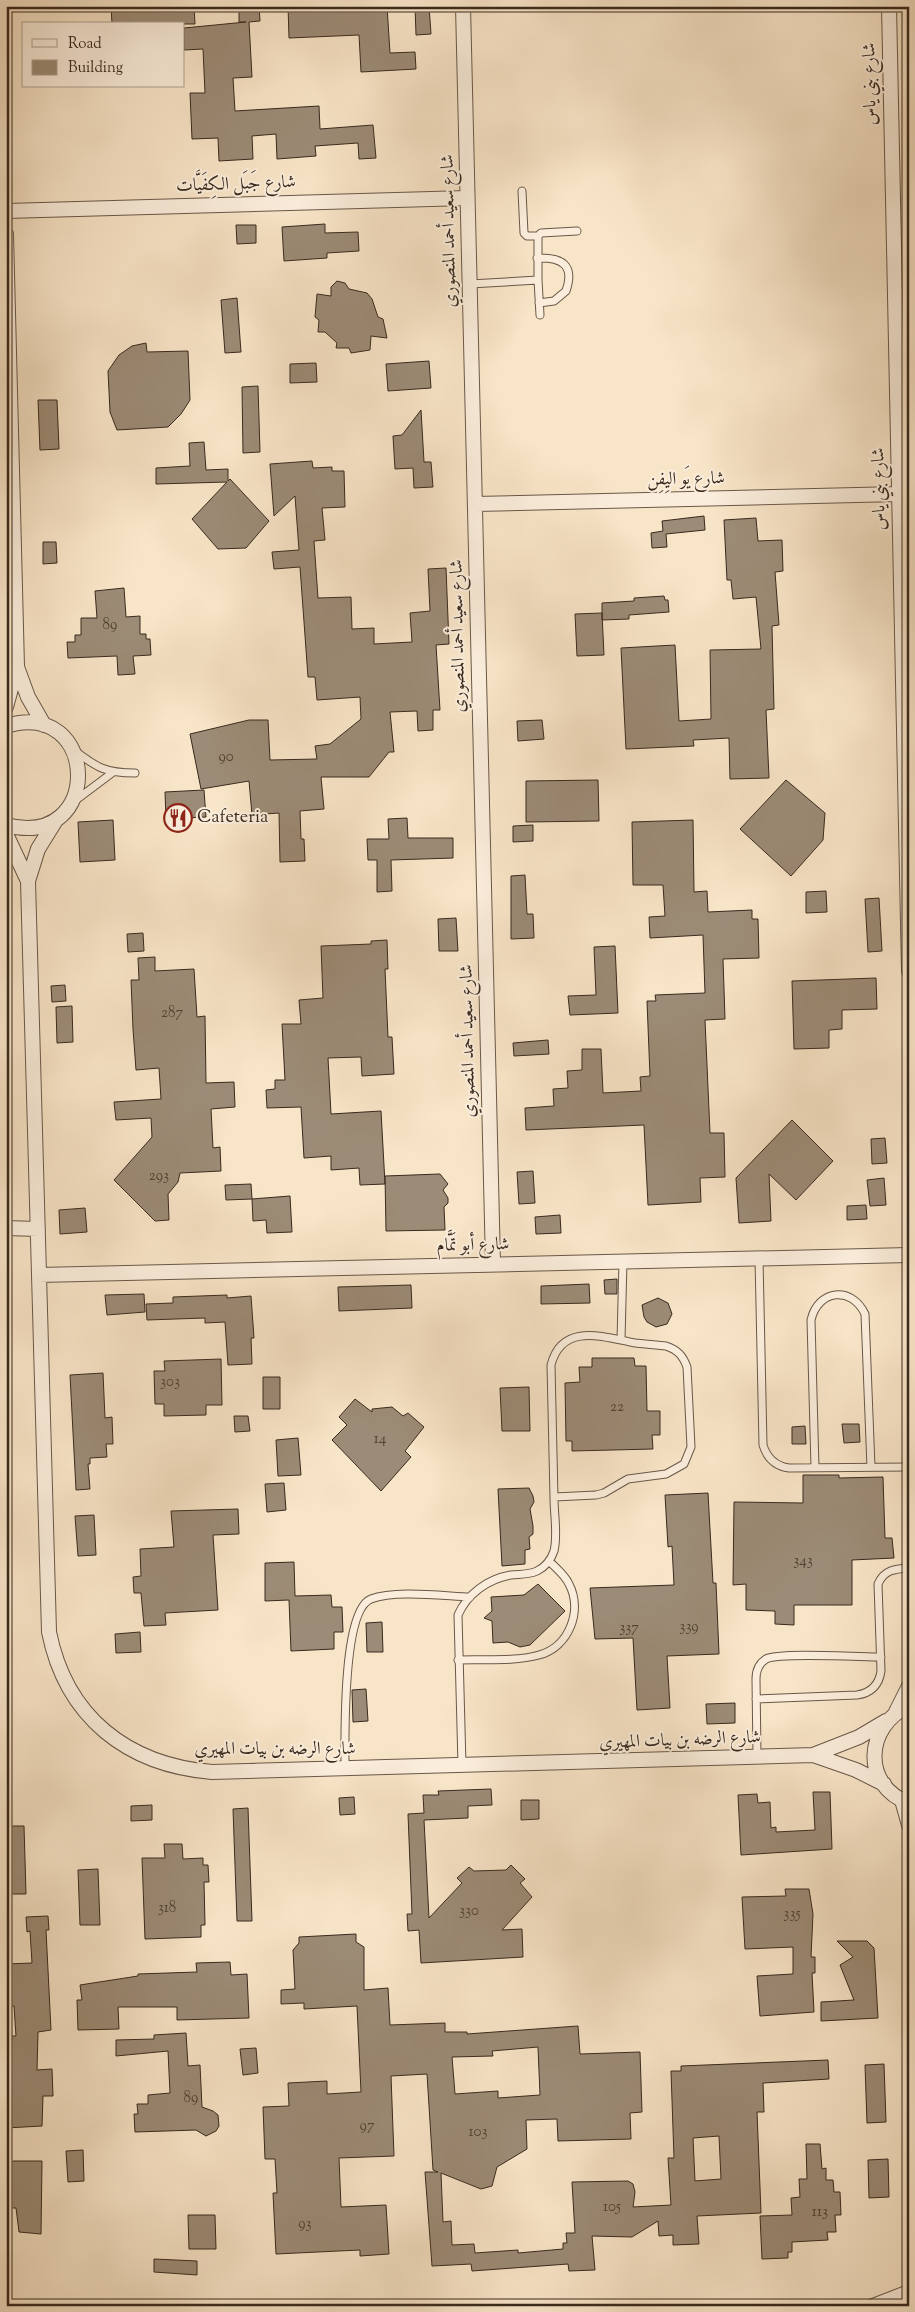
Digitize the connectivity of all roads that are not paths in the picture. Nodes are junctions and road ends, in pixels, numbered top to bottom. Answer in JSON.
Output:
{"nodes":[{"id":1,"x":463,"y":6,"type":"edge"},
{"id":2,"x":888,"y":6,"type":"edge"},
{"id":3,"x":522,"y":191,"type":"dead end"},
{"id":4,"x":467,"y":198,"type":"junction"},
{"id":5,"x":6,"y":211,"type":"edge"},
{"id":6,"x":577,"y":231,"type":"dead end"},
{"id":7,"x":6,"y":234,"type":"edge"},
{"id":8,"x":538,"y":236,"type":"junction"},
{"id":9,"x":537,"y":258,"type":"junction"},
{"id":10,"x":538,"y":280,"type":"junction"},
{"id":11,"x":470,"y":284,"type":"junction"},
{"id":12,"x":539,"y":303,"type":"junction"},
{"id":13,"x":540,"y":315,"type":"dead end"},
{"id":14,"x":899,"y":494,"type":"junction"},
{"id":15,"x":475,"y":504,"type":"junction"},
{"id":16,"x":17,"y":667,"type":"junction"},
{"id":17,"x":6,"y":707,"type":"edge"},
{"id":18,"x":44,"y":725,"type":"junction"},
{"id":19,"x":6,"y":726,"type":"edge"},
{"id":20,"x":73,"y":750,"type":"junction"},
{"id":21,"x":906,"y":755,"type":"edge"},
{"id":22,"x":112,"y":773,"type":"junction"},
{"id":23,"x":135,"y":773,"type":"dead end"},
{"id":24,"x":73,"y":802,"type":"junction"},
{"id":25,"x":56,"y":820,"type":"junction"},
{"id":26,"x":6,"y":825,"type":"edge"},
{"id":27,"x":6,"y":834,"type":"edge"},
{"id":28,"x":28,"y":882,"type":"junction"},
{"id":29,"x":909,"y":971,"type":"edge"},
{"id":30,"x":6,"y":1228,"type":"edge"},
{"id":31,"x":38,"y":1229,"type":"junction"},
{"id":32,"x":909,"y":1255,"type":"edge"},
{"id":33,"x":759,"y":1258,"type":"junction"},
{"id":34,"x":623,"y":1261,"type":"junction"},
{"id":35,"x":493,"y":1264,"type":"junction"},
{"id":36,"x":39,"y":1275,"type":"junction"},
{"id":37,"x":621,"y":1340,"type":"junction"},
{"id":38,"x":871,"y":1467,"type":"junction"},
{"id":39,"x":909,"y":1467,"type":"edge"},
{"id":40,"x":815,"y":1468,"type":"junction"},
{"id":41,"x":554,"y":1497,"type":"junction"},
{"id":42,"x":549,"y":1561,"type":"junction"},
{"id":43,"x":909,"y":1568,"type":"edge"},
{"id":44,"x":470,"y":1596,"type":"junction"},
{"id":45,"x":881,"y":1657,"type":"junction"},
{"id":46,"x":458,"y":1660,"type":"junction"},
{"id":47,"x":909,"y":1686,"type":"edge"},
{"id":48,"x":756,"y":1699,"type":"junction"},
{"id":49,"x":897,"y":1713,"type":"edge"},
{"id":50,"x":813,"y":1755,"type":"junction"},
{"id":51,"x":757,"y":1757,"type":"junction"},
{"id":52,"x":462,"y":1765,"type":"junction"},
{"id":53,"x":345,"y":1768,"type":"junction"},
{"id":54,"x":884,"y":1784,"type":"junction"},
{"id":55,"x":906,"y":1802,"type":"edge"},
{"id":56,"x":909,"y":1826,"type":"edge"},
{"id":57,"x":909,"y":2292,"type":"edge"},
{"id":58,"x":873,"y":2306,"type":"edge"}],
"edges":[{"from":1,"to":4,"type":"street","name":"شارع سعيد أحمد المنصوري"},
{"from":2,"to":14,"type":"street","name":"شارع بني ياس"},
{"from":3,"to":8,"type":"lane"},
{"from":4,"to":5,"type":"street","name":"شارع جَبَل الكِفَيَّات"},
{"from":4,"to":11,"type":"street","name":"شارع سعيد أحمد المنصوري"},
{"from":6,"to":8,"type":"lane"},
{"from":7,"to":16,"type":"street"},
{"from":8,"to":9,"type":"lane"},
{"from":9,"to":10,"type":"lane"},
{"from":9,"to":12,"type":"lane"},
{"from":10,"to":11,"type":"lane"},
{"from":10,"to":12,"type":"lane"},
{"from":11,"to":15,"type":"street","name":"شارع سعيد أحمد المنصوري"},
{"from":12,"to":13,"type":"lane"},
{"from":14,"to":15,"type":"street","name":"شارع يَو اليِفِن"},
{"from":14,"to":21,"type":"street","name":"شارع بني ياس"},
{"from":15,"to":35,"type":"street","name":"شارع سعيد أحمد المنصوري"},
{"from":16,"to":17,"type":"street"},
{"from":16,"to":18,"type":"street"},
{"from":18,"to":19,"type":"street"},
{"from":18,"to":20,"type":"street"},
{"from":20,"to":22,"type":"lane"},
{"from":20,"to":24,"type":"street"},
{"from":21,"to":29,"type":"street","name":"شارع بني ياس"},
{"from":22,"to":23,"type":"lane"},
{"from":22,"to":24,"type":"lane"},
{"from":24,"to":25,"type":"street","name":"شارع الرضه بن بيات المهيري"},
{"from":25,"to":26,"type":"street"},
{"from":25,"to":28,"type":"street","name":"شارع الرضه بن بيات المهيري"},
{"from":27,"to":28,"type":"street","name":"شارع الرضه بن بيات المهيري"},
{"from":28,"to":31,"type":"street","name":"شارع الرضه بن بيات المهيري"},
{"from":30,"to":31,"type":"street"},
{"from":31,"to":36,"type":"street","name":"شارع الرضه بن بيات المهيري"},
{"from":32,"to":33,"type":"street","name":"شارع أبو تَمَّام"},
{"from":33,"to":34,"type":"street","name":"شارع أبو تَمَّام"},
{"from":33,"to":40,"type":"lane"},
{"from":34,"to":35,"type":"street","name":"شارع أبو تَمَّام"},
{"from":34,"to":37,"type":"lane"},
{"from":35,"to":36,"type":"street","name":"شارع أبو تَمَّام"},
{"from":36,"to":53,"type":"street","name":"شارع الرضه بن بيات المهيري"},
{"from":37,"to":41,"type":"lane"},
{"from":37,"to":41,"type":"lane"},
{"from":38,"to":39,"type":"lane"},
{"from":38,"to":40,"type":"lane"},
{"from":38,"to":40,"type":"lane"},
{"from":41,"to":42,"type":"lane"},
{"from":42,"to":44,"type":"lane"},
{"from":42,"to":46,"type":"lane"},
{"from":43,"to":45,"type":"lane"},
{"from":44,"to":46,"type":"lane"},
{"from":44,"to":53,"type":"lane"},
{"from":45,"to":48,"type":"lane"},
{"from":45,"to":48,"type":"lane"},
{"from":46,"to":52,"type":"lane"},
{"from":47,"to":49,"type":"street"},
{"from":48,"to":51,"type":"lane"},
{"from":49,"to":50,"type":"street","name":"شارع الرضه بن بيات المهيري"},
{"from":49,"to":54,"type":"street"},
{"from":50,"to":51,"type":"street","name":"شارع الرضه بن بيات المهيري"},
{"from":50,"to":54,"type":"street","name":"شارع الرضه بن بيات المهيري"},
{"from":51,"to":52,"type":"street","name":"شارع الرضه بن بيات المهيري"},
{"from":52,"to":53,"type":"street","name":"شارع الرضه بن بيات المهيري"},
{"from":54,"to":55,"type":"street"},
{"from":55,"to":56,"type":"street"},
{"from":57,"to":58,"type":"street"}]}
